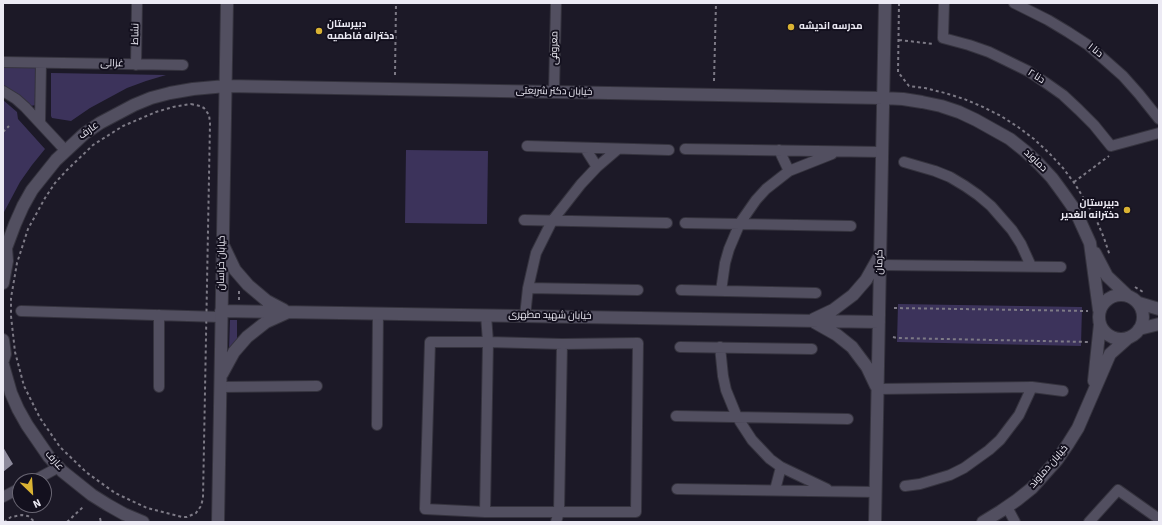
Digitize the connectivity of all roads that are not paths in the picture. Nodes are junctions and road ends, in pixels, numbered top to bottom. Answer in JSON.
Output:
{"nodes":[{"id":1,"x":137,"y":3,"type":"edge"},
{"id":2,"x":227,"y":3,"type":"edge"},
{"id":3,"x":556,"y":3,"type":"edge"},
{"id":4,"x":884,"y":3,"type":"edge"},
{"id":5,"x":944,"y":3,"type":"edge"},
{"id":6,"x":1014,"y":3,"type":"edge"},
{"id":7,"x":3,"y":62,"type":"edge"},
{"id":8,"x":41,"y":63,"type":"junction"},
{"id":9,"x":136,"y":64,"type":"junction"},
{"id":10,"x":183,"y":65,"type":"dead end"},
{"id":11,"x":226,"y":86,"type":"junction"},
{"id":12,"x":3,"y":90,"type":"edge"},
{"id":13,"x":554,"y":92,"type":"junction"},
{"id":14,"x":883,"y":98,"type":"junction"},
{"id":15,"x":1159,"y":119,"type":"edge"},
{"id":16,"x":40,"y":123,"type":"junction"},
{"id":17,"x":1159,"y":133,"type":"edge"},
{"id":18,"x":527,"y":146,"type":"dead end"},
{"id":19,"x":585,"y":148,"type":"junction"},
{"id":20,"x":618,"y":149,"type":"junction"},
{"id":21,"x":685,"y":149,"type":"dead end"},
{"id":22,"x":65,"y":150,"type":"junction"},
{"id":23,"x":669,"y":150,"type":"dead end"},
{"id":24,"x":779,"y":150,"type":"junction"},
{"id":25,"x":837,"y":152,"type":"junction"},
{"id":26,"x":882,"y":152,"type":"junction"},
{"id":27,"x":904,"y":162,"type":"dead end"},
{"id":28,"x":597,"y":167,"type":"junction"},
{"id":29,"x":789,"y":171,"type":"junction"},
{"id":30,"x":524,"y":220,"type":"dead end"},
{"id":31,"x":552,"y":221,"type":"junction"},
{"id":32,"x":685,"y":222,"type":"dead end"},
{"id":33,"x":667,"y":223,"type":"dead end"},
{"id":34,"x":740,"y":224,"type":"junction"},
{"id":35,"x":852,"y":226,"type":"dead end"},
{"id":36,"x":1090,"y":243,"type":"junction"},
{"id":37,"x":222,"y":244,"type":"junction"},
{"id":38,"x":4,"y":249,"type":"edge"},
{"id":39,"x":880,"y":260,"type":"junction"},
{"id":40,"x":1032,"y":266,"type":"junction"},
{"id":41,"x":1061,"y":267,"type":"dead end"},
{"id":42,"x":3,"y":283,"type":"edge"},
{"id":43,"x":528,"y":288,"type":"junction"},
{"id":44,"x":638,"y":290,"type":"dead end"},
{"id":45,"x":681,"y":290,"type":"dead end"},
{"id":46,"x":721,"y":291,"type":"junction"},
{"id":47,"x":816,"y":293,"type":"dead end"},
{"id":48,"x":1128,"y":295,"type":"junction"},
{"id":49,"x":1139,"y":303,"type":"junction"},
{"id":50,"x":1159,"y":309,"type":"edge"},
{"id":51,"x":22,"y":311,"type":"dead end"},
{"id":52,"x":1094,"y":311,"type":"junction"},
{"id":53,"x":289,"y":312,"type":"junction"},
{"id":54,"x":378,"y":313,"type":"junction"},
{"id":55,"x":221,"y":314,"type":"junction"},
{"id":56,"x":159,"y":315,"type":"junction"},
{"id":57,"x":486,"y":315,"type":"junction"},
{"id":58,"x":525,"y":316,"type":"junction"},
{"id":59,"x":812,"y":320,"type":"junction"},
{"id":60,"x":879,"y":322,"type":"junction"},
{"id":61,"x":1100,"y":324,"type":"junction"},
{"id":62,"x":1159,"y":324,"type":"edge"},
{"id":63,"x":1140,"y":329,"type":"junction"},
{"id":64,"x":1128,"y":338,"type":"junction"},
{"id":65,"x":3,"y":340,"type":"edge"},
{"id":66,"x":488,"y":342,"type":"junction"},
{"id":67,"x":562,"y":344,"type":"junction"},
{"id":68,"x":680,"y":347,"type":"dead end"},
{"id":69,"x":720,"y":347,"type":"junction"},
{"id":70,"x":812,"y":349,"type":"dead end"},
{"id":71,"x":3,"y":360,"type":"edge"},
{"id":72,"x":3,"y":365,"type":"edge"},
{"id":73,"x":220,"y":382,"type":"junction"},
{"id":74,"x":317,"y":386,"type":"dead end"},
{"id":75,"x":159,"y":387,"type":"dead end"},
{"id":76,"x":1032,"y":387,"type":"junction"},
{"id":77,"x":878,"y":389,"type":"junction"},
{"id":78,"x":1063,"y":391,"type":"dead end"},
{"id":79,"x":1093,"y":393,"type":"junction"},
{"id":80,"x":676,"y":416,"type":"dead end"},
{"id":81,"x":737,"y":417,"type":"junction"},
{"id":82,"x":848,"y":419,"type":"dead end"},
{"id":83,"x":377,"y":425,"type":"dead end"},
{"id":84,"x":59,"y":467,"type":"junction"},
{"id":85,"x":780,"y":467,"type":"junction"},
{"id":86,"x":48,"y":473,"type":"edge"},
{"id":87,"x":905,"y":486,"type":"dead end"},
{"id":88,"x":677,"y":488,"type":"dead end"},
{"id":89,"x":775,"y":490,"type":"junction"},
{"id":90,"x":831,"y":491,"type":"junction"},
{"id":91,"x":12,"y":492,"type":"edge"},
{"id":92,"x":876,"y":492,"type":"junction"},
{"id":93,"x":3,"y":497,"type":"edge"},
{"id":94,"x":1007,"y":508,"type":"junction"},
{"id":95,"x":485,"y":512,"type":"junction"},
{"id":96,"x":559,"y":512,"type":"junction"},
{"id":97,"x":1159,"y":519,"type":"edge"},
{"id":98,"x":144,"y":522,"type":"edge"},
{"id":99,"x":218,"y":522,"type":"edge"},
{"id":100,"x":556,"y":522,"type":"edge"},
{"id":101,"x":875,"y":522,"type":"edge"},
{"id":102,"x":983,"y":522,"type":"edge"},
{"id":103,"x":1015,"y":522,"type":"edge"},
{"id":104,"x":1089,"y":522,"type":"edge"}],
"edges":[{"from":1,"to":9,"type":"street","name":"نشاط"},
{"from":2,"to":11,"type":"street","name":"خیابان خراسان"},
{"from":3,"to":13,"type":"street","name":"معروفی"},
{"from":4,"to":14,"type":"street","name":"کرمان"},
{"from":5,"to":17,"type":"street","name":"دنا ۲"},
{"from":6,"to":15,"type":"street","name":"دنا ۱"},
{"from":7,"to":8,"type":"street","name":"غزالی"},
{"from":8,"to":9,"type":"street","name":"غزالی"},
{"from":8,"to":16,"type":"street"},
{"from":9,"to":10,"type":"street","name":"غزالی"},
{"from":11,"to":13,"type":"street","name":"خیابان دکتر شریعتی"},
{"from":11,"to":22,"type":"street","name":"عارف"},
{"from":11,"to":37,"type":"street","name":"خیابان خراسان"},
{"from":12,"to":16,"type":"street"},
{"from":13,"to":14,"type":"street","name":"خیابان دکتر شریعتی"},
{"from":14,"to":26,"type":"street","name":"کرمان"},
{"from":14,"to":36,"type":"street","name":"دماوند"},
{"from":16,"to":22,"type":"street"},
{"from":18,"to":19,"type":"street"},
{"from":19,"to":20,"type":"street"},
{"from":19,"to":28,"type":"street"},
{"from":20,"to":23,"type":"street"},
{"from":20,"to":28,"type":"street"},
{"from":21,"to":24,"type":"street"},
{"from":22,"to":38,"type":"street","name":"عارف"},
{"from":24,"to":25,"type":"street"},
{"from":24,"to":29,"type":"street"},
{"from":25,"to":26,"type":"street"},
{"from":25,"to":29,"type":"street"},
{"from":26,"to":39,"type":"street","name":"کرمان"},
{"from":27,"to":40,"type":"street"},
{"from":28,"to":31,"type":"street"},
{"from":29,"to":34,"type":"street"},
{"from":30,"to":31,"type":"street"},
{"from":31,"to":33,"type":"street"},
{"from":31,"to":43,"type":"street"},
{"from":32,"to":34,"type":"street"},
{"from":34,"to":35,"type":"street"},
{"from":34,"to":46,"type":"street"},
{"from":36,"to":48,"type":"street"},
{"from":36,"to":52,"type":"street","name":"دماوند"},
{"from":37,"to":53,"type":"street"},
{"from":37,"to":55,"type":"street","name":"خیابان خراسان"},
{"from":38,"to":42,"type":"street","name":"عارف"},
{"from":39,"to":40,"type":"street"},
{"from":39,"to":59,"type":"street"},
{"from":39,"to":60,"type":"street","name":"کرمان"},
{"from":40,"to":41,"type":"street"},
{"from":43,"to":44,"type":"street"},
{"from":43,"to":58,"type":"street"},
{"from":45,"to":46,"type":"street"},
{"from":46,"to":47,"type":"street"},
{"from":48,"to":49,"type":"street"},
{"from":48,"to":52,"type":"street"},
{"from":49,"to":50,"type":"street"},
{"from":49,"to":63,"type":"street"},
{"from":51,"to":56,"type":"street"},
{"from":52,"to":61,"type":"street"},
{"from":53,"to":54,"type":"street","name":"خیابان شهید مطهری"},
{"from":53,"to":55,"type":"street","name":"خیابان شهید مطهری"},
{"from":53,"to":73,"type":"street"},
{"from":54,"to":57,"type":"street","name":"خیابان شهید مطهری"},
{"from":54,"to":83,"type":"street"},
{"from":55,"to":56,"type":"street"},
{"from":55,"to":73,"type":"street","name":"خیابان خراسان"},
{"from":56,"to":75,"type":"street"},
{"from":57,"to":58,"type":"street","name":"خیابان شهید مطهری"},
{"from":57,"to":66,"type":"street"},
{"from":58,"to":59,"type":"street","name":"خیابان شهید مطهری"},
{"from":59,"to":60,"type":"street","name":"خیابان شهید مطهری"},
{"from":59,"to":77,"type":"street"},
{"from":60,"to":77,"type":"street","name":"کرمان"},
{"from":61,"to":64,"type":"street"},
{"from":61,"to":79,"type":"street"},
{"from":62,"to":63,"type":"street"},
{"from":63,"to":64,"type":"street"},
{"from":64,"to":79,"type":"street","name":"خیابان دماوند"},
{"from":65,"to":71,"type":"street"},
{"from":66,"to":67,"type":"street"},
{"from":66,"to":95,"type":"street"},
{"from":66,"to":95,"type":"street"},
{"from":67,"to":96,"type":"street"},
{"from":67,"to":96,"type":"street"},
{"from":68,"to":69,"type":"street"},
{"from":69,"to":70,"type":"street"},
{"from":69,"to":81,"type":"street"},
{"from":72,"to":84,"type":"street","name":"عارف"},
{"from":73,"to":74,"type":"street"},
{"from":73,"to":99,"type":"street","name":"خیابان خراسان"},
{"from":76,"to":77,"type":"street"},
{"from":76,"to":78,"type":"street"},
{"from":76,"to":87,"type":"street"},
{"from":77,"to":92,"type":"street","name":"کرمان"},
{"from":79,"to":94,"type":"street","name":"خیابان دماوند"},
{"from":80,"to":81,"type":"street"},
{"from":81,"to":82,"type":"street"},
{"from":81,"to":85,"type":"street"},
{"from":84,"to":86,"type":"street"},
{"from":84,"to":98,"type":"street","name":"عارف"},
{"from":85,"to":89,"type":"street"},
{"from":85,"to":90,"type":"street"},
{"from":88,"to":89,"type":"street"},
{"from":89,"to":90,"type":"street"},
{"from":90,"to":92,"type":"street"},
{"from":91,"to":93,"type":"street"},
{"from":92,"to":101,"type":"street","name":"کرمان"},
{"from":94,"to":102,"type":"street","name":"خیابان دماوند"},
{"from":94,"to":103,"type":"street"},
{"from":95,"to":96,"type":"street"},
{"from":96,"to":100,"type":"street"},
{"from":97,"to":104,"type":"street"}]}
